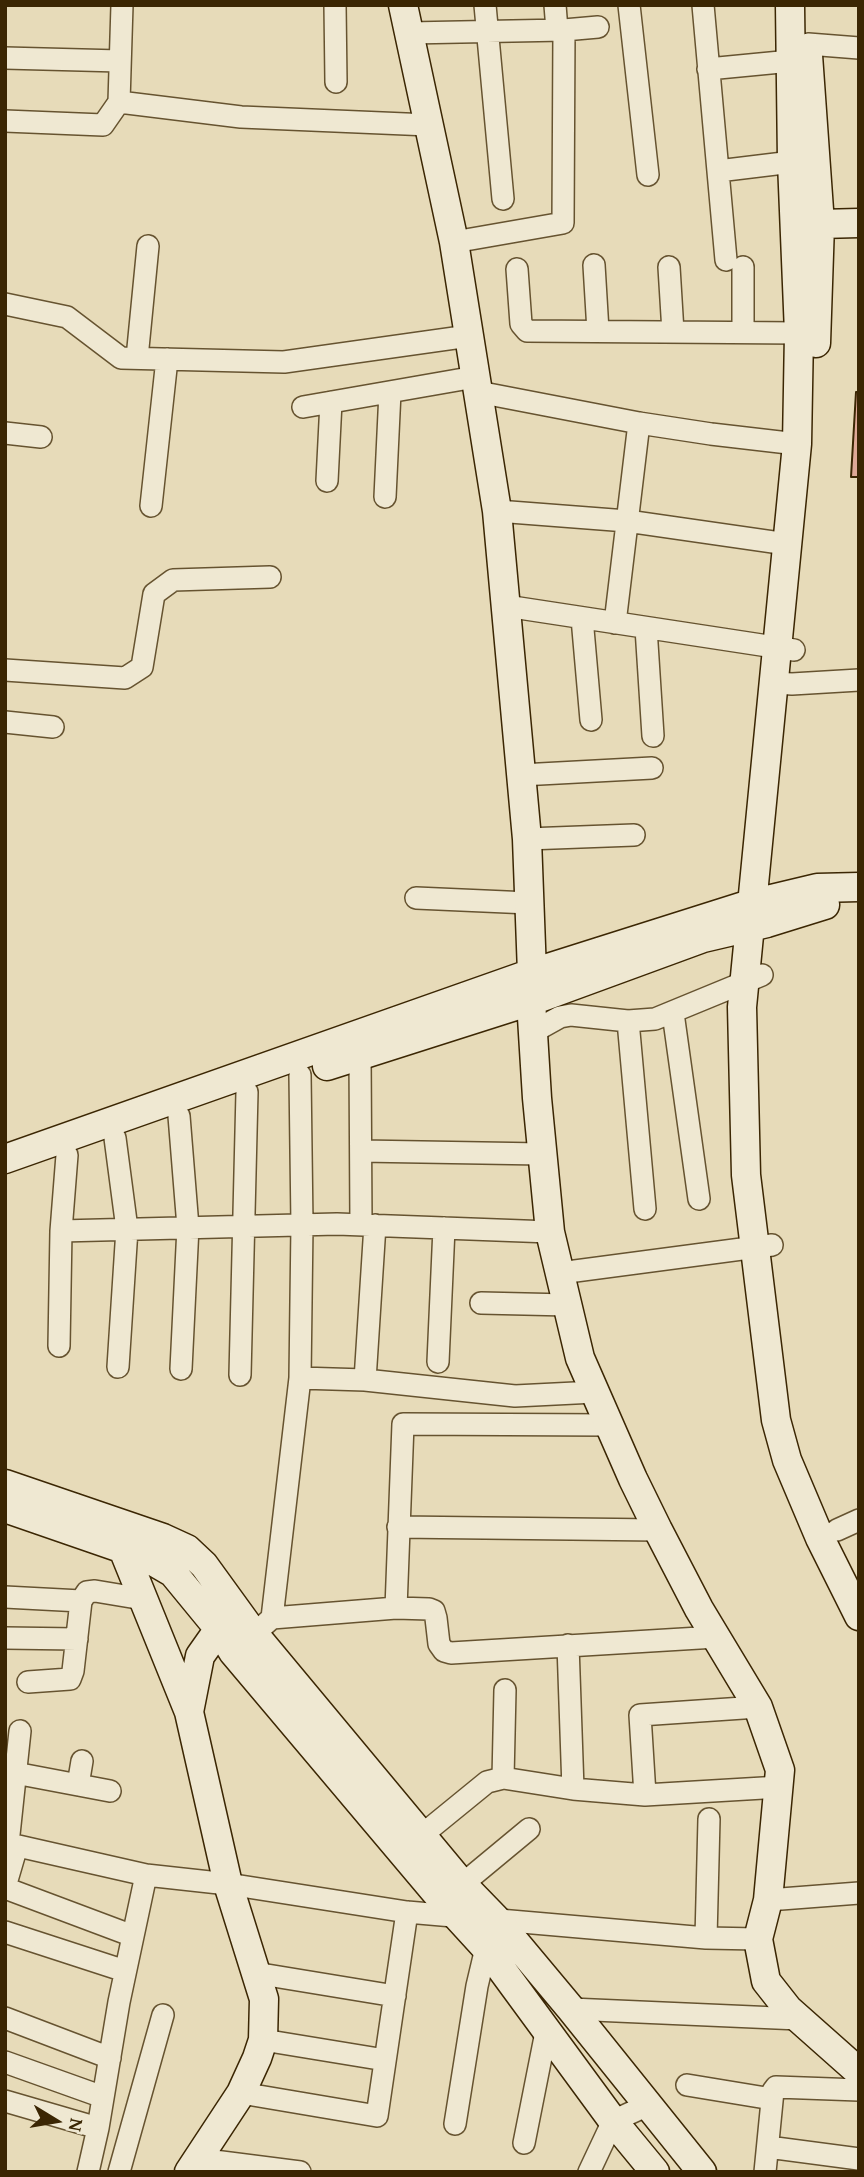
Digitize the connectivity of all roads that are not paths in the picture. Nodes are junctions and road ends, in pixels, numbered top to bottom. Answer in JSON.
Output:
{"nodes":[{"id":1,"x":122,"y":5,"type":"edge"},
{"id":2,"x":335,"y":5,"type":"edge"},
{"id":3,"x":403,"y":5,"type":"edge"},
{"id":4,"x":485,"y":5,"type":"edge"},
{"id":5,"x":555,"y":5,"type":"edge"},
{"id":6,"x":629,"y":5,"type":"edge"},
{"id":7,"x":703,"y":5,"type":"edge"},
{"id":8,"x":790,"y":5,"type":"edge"},
{"id":9,"x":809,"y":5,"type":"edge"},
{"id":10,"x":598,"y":27,"type":"dead end"},
{"id":11,"x":560,"y":30,"type":"junction"},
{"id":12,"x":487,"y":32,"type":"junction"},
{"id":13,"x":409,"y":33,"type":"junction"},
{"id":14,"x":859,"y":48,"type":"edge"},
{"id":15,"x":799,"y":53,"type":"junction"},
{"id":16,"x":5,"y":58,"type":"edge"},
{"id":17,"x":120,"y":61,"type":"junction"},
{"id":18,"x":708,"y":69,"type":"junction"},
{"id":19,"x":336,"y":82,"type":"dead end"},
{"id":20,"x":119,"y":102,"type":"junction"},
{"id":21,"x":5,"y":121,"type":"edge"},
{"id":22,"x":429,"y":125,"type":"junction"},
{"id":23,"x":792,"y":162,"type":"junction"},
{"id":24,"x":718,"y":171,"type":"junction"},
{"id":25,"x":648,"y":174,"type":"dead end"},
{"id":26,"x":503,"y":199,"type":"dead end"},
{"id":27,"x":859,"y":223,"type":"edge"},
{"id":28,"x":820,"y":224,"type":"junction"},
{"id":29,"x":454,"y":242,"type":"junction"},
{"id":30,"x":148,"y":246,"type":"dead end"},
{"id":31,"x":594,"y":265,"type":"dead end"},
{"id":32,"x":669,"y":267,"type":"dead end"},
{"id":33,"x":516,"y":269,"type":"dead end"},
{"id":34,"x":5,"y":304,"type":"edge"},
{"id":35,"x":598,"y":331,"type":"junction"},
{"id":36,"x":674,"y":332,"type":"junction"},
{"id":37,"x":743,"y":332,"type":"junction"},
{"id":38,"x":799,"y":333,"type":"junction"},
{"id":39,"x":469,"y":336,"type":"junction"},
{"id":40,"x":137,"y":358,"type":"junction"},
{"id":41,"x":167,"y":359,"type":"junction"},
{"id":42,"x":477,"y":385,"type":"junction"},
{"id":43,"x":390,"y":391,"type":"junction"},
{"id":44,"x":331,"y":402,"type":"junction"},
{"id":45,"x":303,"y":407,"type":"dead end"},
{"id":46,"x":639,"y":423,"type":"junction"},
{"id":47,"x":5,"y":433,"type":"edge"},
{"id":48,"x":41,"y":437,"type":"dead end"},
{"id":49,"x":797,"y":444,"type":"junction"},
{"id":50,"x":327,"y":481,"type":"dead end"},
{"id":51,"x":385,"y":497,"type":"dead end"},
{"id":52,"x":151,"y":506,"type":"dead end"},
{"id":53,"x":497,"y":511,"type":"junction"},
{"id":54,"x":627,"y":521,"type":"junction"},
{"id":55,"x":788,"y":544,"type":"junction"},
{"id":56,"x":270,"y":577,"type":"dead end"},
{"id":57,"x":506,"y":606,"type":"junction"},
{"id":58,"x":582,"y":618,"type":"junction"},
{"id":59,"x":615,"y":623,"type":"junction"},
{"id":60,"x":646,"y":628,"type":"junction"},
{"id":61,"x":786,"y":649,"type":"junction"},
{"id":62,"x":5,"y":670,"type":"edge"},
{"id":63,"x":859,"y":680,"type":"edge"},
{"id":64,"x":783,"y":683,"type":"junction"},
{"id":65,"x":591,"y":720,"type":"dead end"},
{"id":66,"x":5,"y":722,"type":"edge"},
{"id":67,"x":53,"y":727,"type":"dead end"},
{"id":68,"x":653,"y":736,"type":"dead end"},
{"id":69,"x":652,"y":768,"type":"dead end"},
{"id":70,"x":521,"y":775,"type":"junction"},
{"id":71,"x":634,"y":835,"type":"dead end"},
{"id":72,"x":527,"y":839,"type":"junction"},
{"id":73,"x":859,"y":887,"type":"edge"},
{"id":74,"x":416,"y":898,"type":"dead end"},
{"id":75,"x":529,"y":903,"type":"junction"},
{"id":76,"x":859,"y":905,"type":"edge"},
{"id":77,"x":759,"y":913,"type":"junction"},
{"id":78,"x":532,"y":973,"type":"junction"},
{"id":79,"x":753,"y":979,"type":"junction"},
{"id":80,"x":531,"y":1001,"type":"junction"},
{"id":81,"x":673,"y":1013,"type":"junction"},
{"id":82,"x":628,"y":1021,"type":"junction"},
{"id":83,"x":533,"y":1032,"type":"junction"},
{"id":84,"x":360,"y":1054,"type":"junction"},
{"id":85,"x":300,"y":1075,"type":"junction"},
{"id":86,"x":247,"y":1092,"type":"junction"},
{"id":87,"x":179,"y":1116,"type":"junction"},
{"id":88,"x":115,"y":1138,"type":"junction"},
{"id":89,"x":361,"y":1151,"type":"junction"},
{"id":90,"x":542,"y":1154,"type":"junction"},
{"id":91,"x":66,"y":1155,"type":"junction"},
{"id":92,"x":5,"y":1159,"type":"edge"},
{"id":93,"x":5,"y":1177,"type":"edge"},
{"id":94,"x":699,"y":1199,"type":"dead end"},
{"id":95,"x":645,"y":1209,"type":"dead end"},
{"id":96,"x":302,"y":1225,"type":"junction"},
{"id":97,"x":368,"y":1225,"type":"junction"},
{"id":98,"x":188,"y":1227,"type":"junction"},
{"id":99,"x":245,"y":1227,"type":"junction"},
{"id":100,"x":444,"y":1228,"type":"junction"},
{"id":101,"x":127,"y":1229,"type":"junction"},
{"id":102,"x":61,"y":1231,"type":"junction"},
{"id":103,"x":550,"y":1232,"type":"junction"},
{"id":104,"x":763,"y":1246,"type":"junction"},
{"id":105,"x":560,"y":1273,"type":"junction"},
{"id":106,"x":481,"y":1303,"type":"dead end"},
{"id":107,"x":568,"y":1305,"type":"junction"},
{"id":108,"x":59,"y":1346,"type":"dead end"},
{"id":109,"x":438,"y":1362,"type":"dead end"},
{"id":110,"x":118,"y":1367,"type":"dead end"},
{"id":111,"x":181,"y":1369,"type":"dead end"},
{"id":112,"x":240,"y":1374,"type":"dead end"},
{"id":113,"x":300,"y":1378,"type":"junction"},
{"id":114,"x":365,"y":1380,"type":"junction"},
{"id":115,"x":595,"y":1392,"type":"junction"},
{"id":116,"x":610,"y":1425,"type":"junction"},
{"id":117,"x":5,"y":1484,"type":"edge"},
{"id":118,"x":5,"y":1508,"type":"edge"},
{"id":119,"x":848,"y":1525,"type":"edge"},
{"id":120,"x":398,"y":1527,"type":"junction"},
{"id":121,"x":658,"y":1530,"type":"junction"},
{"id":122,"x":123,"y":1549,"type":"junction"},
{"id":123,"x":859,"y":1574,"type":"edge"},
{"id":124,"x":5,"y":1597,"type":"edge"},
{"id":125,"x":144,"y":1599,"type":"junction"},
{"id":126,"x":81,"y":1601,"type":"junction"},
{"id":127,"x":396,"y":1608,"type":"junction"},
{"id":128,"x":858,"y":1614,"type":"edge"},
{"id":129,"x":243,"y":1629,"type":"junction"},
{"id":130,"x":716,"y":1637,"type":"junction"},
{"id":131,"x":5,"y":1638,"type":"edge"},
{"id":132,"x":77,"y":1639,"type":"junction"},
{"id":133,"x":568,"y":1645,"type":"junction"},
{"id":134,"x":28,"y":1682,"type":"dead end"},
{"id":135,"x":505,"y":1690,"type":"dead end"},
{"id":136,"x":758,"y":1707,"type":"junction"},
{"id":137,"x":189,"y":1712,"type":"junction"},
{"id":138,"x":20,"y":1731,"type":"dead end"},
{"id":139,"x":82,"y":1761,"type":"dead end"},
{"id":140,"x":15,"y":1773,"type":"junction"},
{"id":141,"x":503,"y":1778,"type":"junction"},
{"id":142,"x":78,"y":1785,"type":"junction"},
{"id":143,"x":780,"y":1787,"type":"junction"},
{"id":144,"x":573,"y":1789,"type":"junction"},
{"id":145,"x":110,"y":1791,"type":"dead end"},
{"id":146,"x":645,"y":1795,"type":"junction"},
{"id":147,"x":709,"y":1819,"type":"dead end"},
{"id":148,"x":529,"y":1829,"type":"dead end"},
{"id":149,"x":422,"y":1835,"type":"junction"},
{"id":150,"x":10,"y":1844,"type":"edge"},
{"id":151,"x":146,"y":1875,"type":"junction"},
{"id":152,"x":228,"y":1884,"type":"junction"},
{"id":153,"x":5,"y":1887,"type":"edge"},
{"id":154,"x":859,"y":1893,"type":"edge"},
{"id":155,"x":454,"y":1900,"type":"junction"},
{"id":156,"x":768,"y":1900,"type":"junction"},
{"id":157,"x":407,"y":1912,"type":"junction"},
{"id":158,"x":495,"y":1918,"type":"junction"},
{"id":159,"x":5,"y":1931,"type":"edge"},
{"id":160,"x":133,"y":1936,"type":"junction"},
{"id":161,"x":706,"y":1938,"type":"junction"},
{"id":162,"x":758,"y":1939,"type":"junction"},
{"id":163,"x":486,"y":1948,"type":"junction"},
{"id":164,"x":125,"y":1971,"type":"junction"},
{"id":165,"x":256,"y":1973,"type":"junction"},
{"id":166,"x":396,"y":1996,"type":"junction"},
{"id":167,"x":571,"y":2009,"type":"junction"},
{"id":168,"x":163,"y":2015,"type":"dead end"},
{"id":169,"x":5,"y":2018,"type":"edge"},
{"id":170,"x":799,"y":2019,"type":"junction"},
{"id":171,"x":546,"y":2032,"type":"junction"},
{"id":172,"x":263,"y":2040,"type":"junction"},
{"id":173,"x":110,"y":2058,"type":"junction"},
{"id":174,"x":385,"y":2060,"type":"junction"},
{"id":175,"x":5,"y":2062,"type":"edge"},
{"id":176,"x":859,"y":2072,"type":"edge"},
{"id":177,"x":687,"y":2085,"type":"dead end"},
{"id":178,"x":859,"y":2090,"type":"edge"},
{"id":179,"x":241,"y":2093,"type":"junction"},
{"id":180,"x":103,"y":2097,"type":"junction"},
{"id":181,"x":772,"y":2099,"type":"junction"},
{"id":182,"x":5,"y":2101,"type":"edge"},
{"id":183,"x":648,"y":2105,"type":"junction"},
{"id":184,"x":613,"y":2121,"type":"junction"},
{"id":185,"x":455,"y":2124,"type":"dead end"},
{"id":186,"x":98,"y":2128,"type":"junction"},
{"id":187,"x":524,"y":2143,"type":"dead end"},
{"id":188,"x":768,"y":2147,"type":"junction"},
{"id":189,"x":859,"y":2159,"type":"edge"},
{"id":190,"x":194,"y":2165,"type":"edge"},
{"id":191,"x":88,"y":2172,"type":"edge"},
{"id":192,"x":119,"y":2172,"type":"edge"},
{"id":193,"x":300,"y":2172,"type":"edge"},
{"id":194,"x":589,"y":2172,"type":"edge"},
{"id":195,"x":655,"y":2172,"type":"edge"},
{"id":196,"x":702,"y":2172,"type":"edge"},
{"id":197,"x":765,"y":2172,"type":"edge"}],
"edges":[{"from":1,"to":17,"type":"street"},
{"from":2,"to":19,"type":"street"},
{"from":3,"to":13,"type":"street"},
{"from":4,"to":12,"type":"street"},
{"from":5,"to":11,"type":"street"},
{"from":6,"to":25,"type":"street"},
{"from":7,"to":18,"type":"street"},
{"from":8,"to":15,"type":"street"},
{"from":9,"to":15,"type":"street"},
{"from":10,"to":11,"type":"street"},
{"from":11,"to":12,"type":"street"},
{"from":11,"to":29,"type":"street"},
{"from":12,"to":13,"type":"street"},
{"from":12,"to":26,"type":"street"},
{"from":13,"to":22,"type":"street"},
{"from":14,"to":15,"type":"street"},
{"from":15,"to":18,"type":"street"},
{"from":15,"to":23,"type":"street"},
{"from":15,"to":28,"type":"street"},
{"from":16,"to":17,"type":"street"},
{"from":17,"to":20,"type":"street"},
{"from":18,"to":24,"type":"street"},
{"from":20,"to":21,"type":"street"},
{"from":20,"to":22,"type":"street"},
{"from":22,"to":29,"type":"street"},
{"from":23,"to":24,"type":"street"},
{"from":23,"to":38,"type":"street"},
{"from":24,"to":37,"type":"street"},
{"from":27,"to":28,"type":"street"},
{"from":28,"to":61,"type":"street"},
{"from":29,"to":39,"type":"street"},
{"from":30,"to":40,"type":"street"},
{"from":31,"to":35,"type":"street"},
{"from":32,"to":36,"type":"street"},
{"from":33,"to":35,"type":"street"},
{"from":34,"to":40,"type":"street"},
{"from":35,"to":36,"type":"street"},
{"from":36,"to":37,"type":"street"},
{"from":37,"to":38,"type":"street"},
{"from":38,"to":49,"type":"street"},
{"from":39,"to":41,"type":"street"},
{"from":39,"to":42,"type":"street"},
{"from":40,"to":41,"type":"street"},
{"from":41,"to":52,"type":"street"},
{"from":42,"to":43,"type":"street"},
{"from":42,"to":46,"type":"street"},
{"from":42,"to":53,"type":"street"},
{"from":43,"to":44,"type":"street"},
{"from":43,"to":51,"type":"street"},
{"from":44,"to":45,"type":"street"},
{"from":44,"to":50,"type":"street"},
{"from":46,"to":49,"type":"street"},
{"from":46,"to":54,"type":"street"},
{"from":47,"to":48,"type":"street"},
{"from":49,"to":55,"type":"street"},
{"from":53,"to":54,"type":"street"},
{"from":53,"to":57,"type":"street"},
{"from":54,"to":55,"type":"street"},
{"from":54,"to":59,"type":"street"},
{"from":55,"to":61,"type":"street"},
{"from":56,"to":62,"type":"street"},
{"from":57,"to":58,"type":"street"},
{"from":57,"to":70,"type":"street"},
{"from":58,"to":59,"type":"street"},
{"from":58,"to":65,"type":"street"},
{"from":59,"to":60,"type":"street"},
{"from":60,"to":61,"type":"street"},
{"from":60,"to":68,"type":"street"},
{"from":61,"to":64,"type":"street"},
{"from":63,"to":64,"type":"street"},
{"from":64,"to":77,"type":"street"},
{"from":66,"to":67,"type":"street"},
{"from":69,"to":70,"type":"street"},
{"from":70,"to":72,"type":"street"},
{"from":71,"to":72,"type":"street"},
{"from":72,"to":75,"type":"street"},
{"from":73,"to":77,"type":"street"},
{"from":74,"to":75,"type":"street"},
{"from":75,"to":78,"type":"street"},
{"from":76,"to":77,"type":"street"},
{"from":77,"to":78,"type":"street"},
{"from":77,"to":79,"type":"street"},
{"from":77,"to":80,"type":"street"},
{"from":78,"to":80,"type":"street"},
{"from":78,"to":92,"type":"street"},
{"from":79,"to":81,"type":"street"},
{"from":79,"to":104,"type":"street"},
{"from":80,"to":83,"type":"street"},
{"from":80,"to":84,"type":"street"},
{"from":81,"to":82,"type":"street"},
{"from":81,"to":94,"type":"street"},
{"from":82,"to":83,"type":"street"},
{"from":82,"to":95,"type":"street"},
{"from":83,"to":90,"type":"street"},
{"from":84,"to":85,"type":"street"},
{"from":84,"to":89,"type":"street"},
{"from":85,"to":86,"type":"street"},
{"from":85,"to":96,"type":"street"},
{"from":86,"to":87,"type":"street"},
{"from":86,"to":99,"type":"street"},
{"from":87,"to":88,"type":"street"},
{"from":87,"to":98,"type":"street"},
{"from":88,"to":91,"type":"street"},
{"from":88,"to":101,"type":"street"},
{"from":89,"to":90,"type":"street"},
{"from":89,"to":97,"type":"street"},
{"from":90,"to":103,"type":"street"},
{"from":91,"to":93,"type":"street"},
{"from":91,"to":102,"type":"street"},
{"from":96,"to":97,"type":"street"},
{"from":96,"to":99,"type":"street"},
{"from":96,"to":113,"type":"street"},
{"from":97,"to":100,"type":"street"},
{"from":97,"to":114,"type":"street"},
{"from":98,"to":99,"type":"street"},
{"from":98,"to":101,"type":"street"},
{"from":98,"to":111,"type":"street"},
{"from":99,"to":112,"type":"street"},
{"from":100,"to":103,"type":"street"},
{"from":100,"to":109,"type":"street"},
{"from":101,"to":102,"type":"street"},
{"from":101,"to":110,"type":"street"},
{"from":102,"to":108,"type":"street"},
{"from":103,"to":105,"type":"street"},
{"from":104,"to":105,"type":"street"},
{"from":104,"to":119,"type":"street"},
{"from":104,"to":128,"type":"street"},
{"from":105,"to":107,"type":"street"},
{"from":106,"to":107,"type":"street"},
{"from":107,"to":115,"type":"street"},
{"from":113,"to":114,"type":"street"},
{"from":113,"to":129,"type":"street"},
{"from":114,"to":115,"type":"street"},
{"from":115,"to":116,"type":"street"},
{"from":116,"to":120,"type":"street"},
{"from":116,"to":121,"type":"street"},
{"from":117,"to":129,"type":"street"},
{"from":118,"to":122,"type":"street"},
{"from":119,"to":123,"type":"street"},
{"from":120,"to":121,"type":"street"},
{"from":120,"to":127,"type":"street"},
{"from":121,"to":130,"type":"street"},
{"from":122,"to":125,"type":"street"},
{"from":122,"to":129,"type":"street"},
{"from":124,"to":126,"type":"street"},
{"from":125,"to":126,"type":"street"},
{"from":125,"to":137,"type":"street"},
{"from":126,"to":132,"type":"street"},
{"from":127,"to":129,"type":"street"},
{"from":127,"to":133,"type":"street"},
{"from":129,"to":137,"type":"street"},
{"from":129,"to":149,"type":"street"},
{"from":129,"to":155,"type":"street"},
{"from":130,"to":133,"type":"street"},
{"from":130,"to":136,"type":"street"},
{"from":131,"to":132,"type":"street"},
{"from":132,"to":134,"type":"street"},
{"from":133,"to":144,"type":"street"},
{"from":135,"to":141,"type":"street"},
{"from":136,"to":143,"type":"street"},
{"from":136,"to":146,"type":"street"},
{"from":137,"to":152,"type":"street"},
{"from":138,"to":140,"type":"street"},
{"from":139,"to":142,"type":"street"},
{"from":140,"to":142,"type":"street"},
{"from":140,"to":150,"type":"street"},
{"from":141,"to":144,"type":"street"},
{"from":141,"to":149,"type":"street"},
{"from":142,"to":145,"type":"street"},
{"from":143,"to":146,"type":"street"},
{"from":143,"to":156,"type":"street"},
{"from":144,"to":146,"type":"street"},
{"from":147,"to":161,"type":"street"},
{"from":148,"to":155,"type":"street"},
{"from":149,"to":155,"type":"street"},
{"from":150,"to":151,"type":"street"},
{"from":150,"to":153,"type":"street"},
{"from":151,"to":152,"type":"street"},
{"from":151,"to":160,"type":"street"},
{"from":152,"to":157,"type":"street"},
{"from":152,"to":165,"type":"street"},
{"from":153,"to":160,"type":"street"},
{"from":154,"to":156,"type":"street"},
{"from":155,"to":157,"type":"street"},
{"from":155,"to":158,"type":"street"},
{"from":155,"to":163,"type":"street"},
{"from":156,"to":162,"type":"street"},
{"from":157,"to":166,"type":"street"},
{"from":158,"to":161,"type":"street"},
{"from":158,"to":167,"type":"street"},
{"from":159,"to":164,"type":"street"},
{"from":160,"to":164,"type":"street"},
{"from":161,"to":162,"type":"street"},
{"from":162,"to":170,"type":"street"},
{"from":163,"to":171,"type":"street"},
{"from":163,"to":185,"type":"street"},
{"from":164,"to":173,"type":"street"},
{"from":165,"to":166,"type":"street"},
{"from":165,"to":172,"type":"street"},
{"from":166,"to":174,"type":"street"},
{"from":167,"to":170,"type":"street"},
{"from":167,"to":183,"type":"street"},
{"from":168,"to":192,"type":"street"},
{"from":169,"to":173,"type":"street"},
{"from":170,"to":176,"type":"street"},
{"from":171,"to":184,"type":"street"},
{"from":171,"to":187,"type":"street"},
{"from":172,"to":174,"type":"street"},
{"from":172,"to":179,"type":"street"},
{"from":173,"to":180,"type":"street"},
{"from":174,"to":179,"type":"street"},
{"from":175,"to":180,"type":"street"},
{"from":177,"to":181,"type":"street"},
{"from":178,"to":181,"type":"street"},
{"from":179,"to":190,"type":"street"},
{"from":180,"to":186,"type":"street"},
{"from":181,"to":188,"type":"street"},
{"from":182,"to":186,"type":"street"},
{"from":183,"to":184,"type":"street"},
{"from":183,"to":196,"type":"street"},
{"from":184,"to":194,"type":"street"},
{"from":184,"to":195,"type":"street"},
{"from":186,"to":191,"type":"street"},
{"from":188,"to":189,"type":"street"},
{"from":188,"to":197,"type":"street"},
{"from":190,"to":193,"type":"street"}]}
